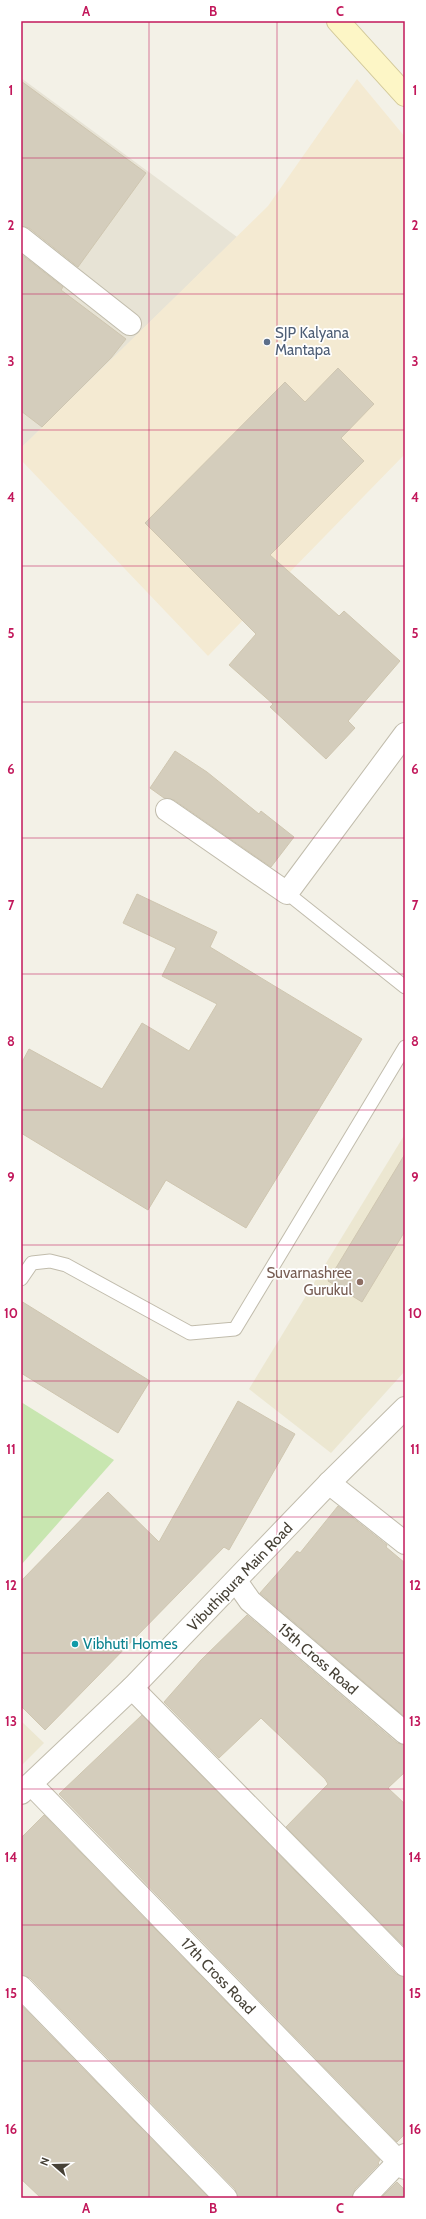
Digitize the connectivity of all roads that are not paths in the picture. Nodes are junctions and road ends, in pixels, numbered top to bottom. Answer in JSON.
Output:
{"nodes":[{"id":1,"x":338,"y":21,"type":"edge"},
{"id":2,"x":405,"y":95,"type":"edge"},
{"id":3,"x":21,"y":238,"type":"edge"},
{"id":4,"x":130,"y":324,"type":"dead end"},
{"id":5,"x":405,"y":734,"type":"edge"},
{"id":6,"x":167,"y":810,"type":"dead end"},
{"id":7,"x":287,"y":893,"type":"junction"},
{"id":8,"x":405,"y":987,"type":"edge"},
{"id":9,"x":405,"y":1047,"type":"edge"},
{"id":10,"x":21,"y":1279,"type":"edge"},
{"id":11,"x":405,"y":1408,"type":"edge"},
{"id":12,"x":329,"y":1483,"type":"junction"},
{"id":13,"x":405,"y":1543,"type":"edge"},
{"id":14,"x":236,"y":1581,"type":"junction"},
{"id":15,"x":132,"y":1688,"type":"junction"},
{"id":16,"x":405,"y":1733,"type":"edge"},
{"id":17,"x":26,"y":1789,"type":"edge"},
{"id":18,"x":405,"y":1966,"type":"edge"},
{"id":19,"x":21,"y":1987,"type":"edge"},
{"id":20,"x":403,"y":2162,"type":"edge"},
{"id":21,"x":226,"y":2198,"type":"edge"},
{"id":22,"x":364,"y":2198,"type":"edge"}],
"edges":[{"from":1,"to":2,"type":"main road"},
{"from":3,"to":4,"type":"street"},
{"from":5,"to":7,"type":"street"},
{"from":6,"to":7,"type":"street"},
{"from":7,"to":8,"type":"lane"},
{"from":9,"to":10,"type":"lane"},
{"from":11,"to":12,"type":"street","name":"Vibuthipura Main Road"},
{"from":12,"to":13,"type":"street"},
{"from":12,"to":14,"type":"street","name":"Vibuthipura Main Road"},
{"from":14,"to":15,"type":"street","name":"Vibuthipura Main Road"},
{"from":14,"to":16,"type":"street","name":"15th Cross Road"},
{"from":15,"to":17,"type":"street","name":"Vibuthipura Main Road"},
{"from":15,"to":18,"type":"street"},
{"from":17,"to":20,"type":"street","name":"17th Cross Road"},
{"from":19,"to":21,"type":"street"},
{"from":20,"to":22,"type":"street"}]}
